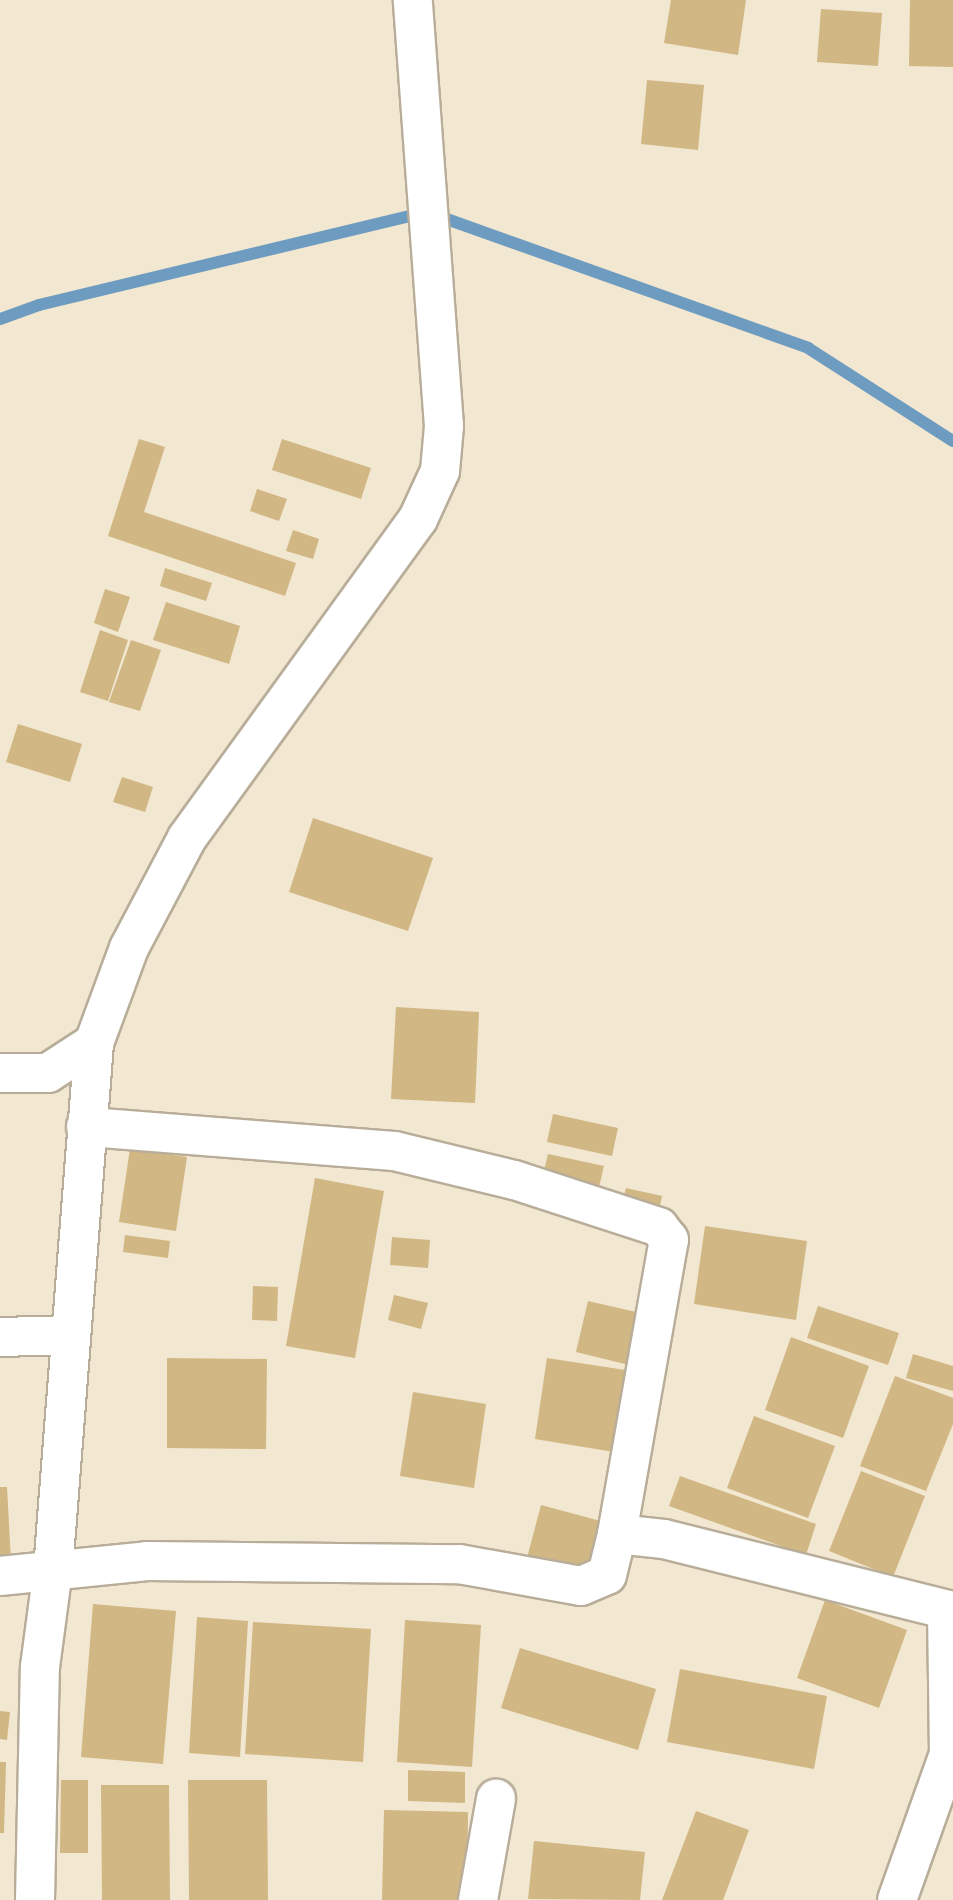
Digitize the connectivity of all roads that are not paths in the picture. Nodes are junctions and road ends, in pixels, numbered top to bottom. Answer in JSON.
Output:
{"nodes":[{"id":1,"x":413,"y":0,"type":"edge"},
{"id":2,"x":94,"y":1043,"type":"junction"},
{"id":3,"x":0,"y":1073,"type":"edge"},
{"id":4,"x":86,"y":1127,"type":"junction"},
{"id":5,"x":70,"y":1335,"type":"junction"},
{"id":6,"x":0,"y":1337,"type":"edge"},
{"id":7,"x":617,"y":1534,"type":"junction"},
{"id":8,"x":53,"y":1570,"type":"junction"},
{"id":9,"x":0,"y":1576,"type":"edge"},
{"id":10,"x":950,"y":1611,"type":"edge"},
{"id":11,"x":496,"y":1800,"type":"dead end"},
{"id":12,"x":36,"y":1900,"type":"edge"},
{"id":13,"x":478,"y":1900,"type":"edge"},
{"id":14,"x":897,"y":1900,"type":"edge"}],
"edges":[{"from":1,"to":2,"type":"street"},
{"from":2,"to":3,"type":"street"},
{"from":2,"to":4,"type":"street"},
{"from":4,"to":5,"type":"street"},
{"from":4,"to":7,"type":"street"},
{"from":5,"to":6,"type":"street"},
{"from":5,"to":8,"type":"street"},
{"from":7,"to":8,"type":"street"},
{"from":7,"to":10,"type":"street"},
{"from":8,"to":9,"type":"street"},
{"from":8,"to":12,"type":"street"},
{"from":10,"to":14,"type":"street"},
{"from":11,"to":13,"type":"street"}]}
